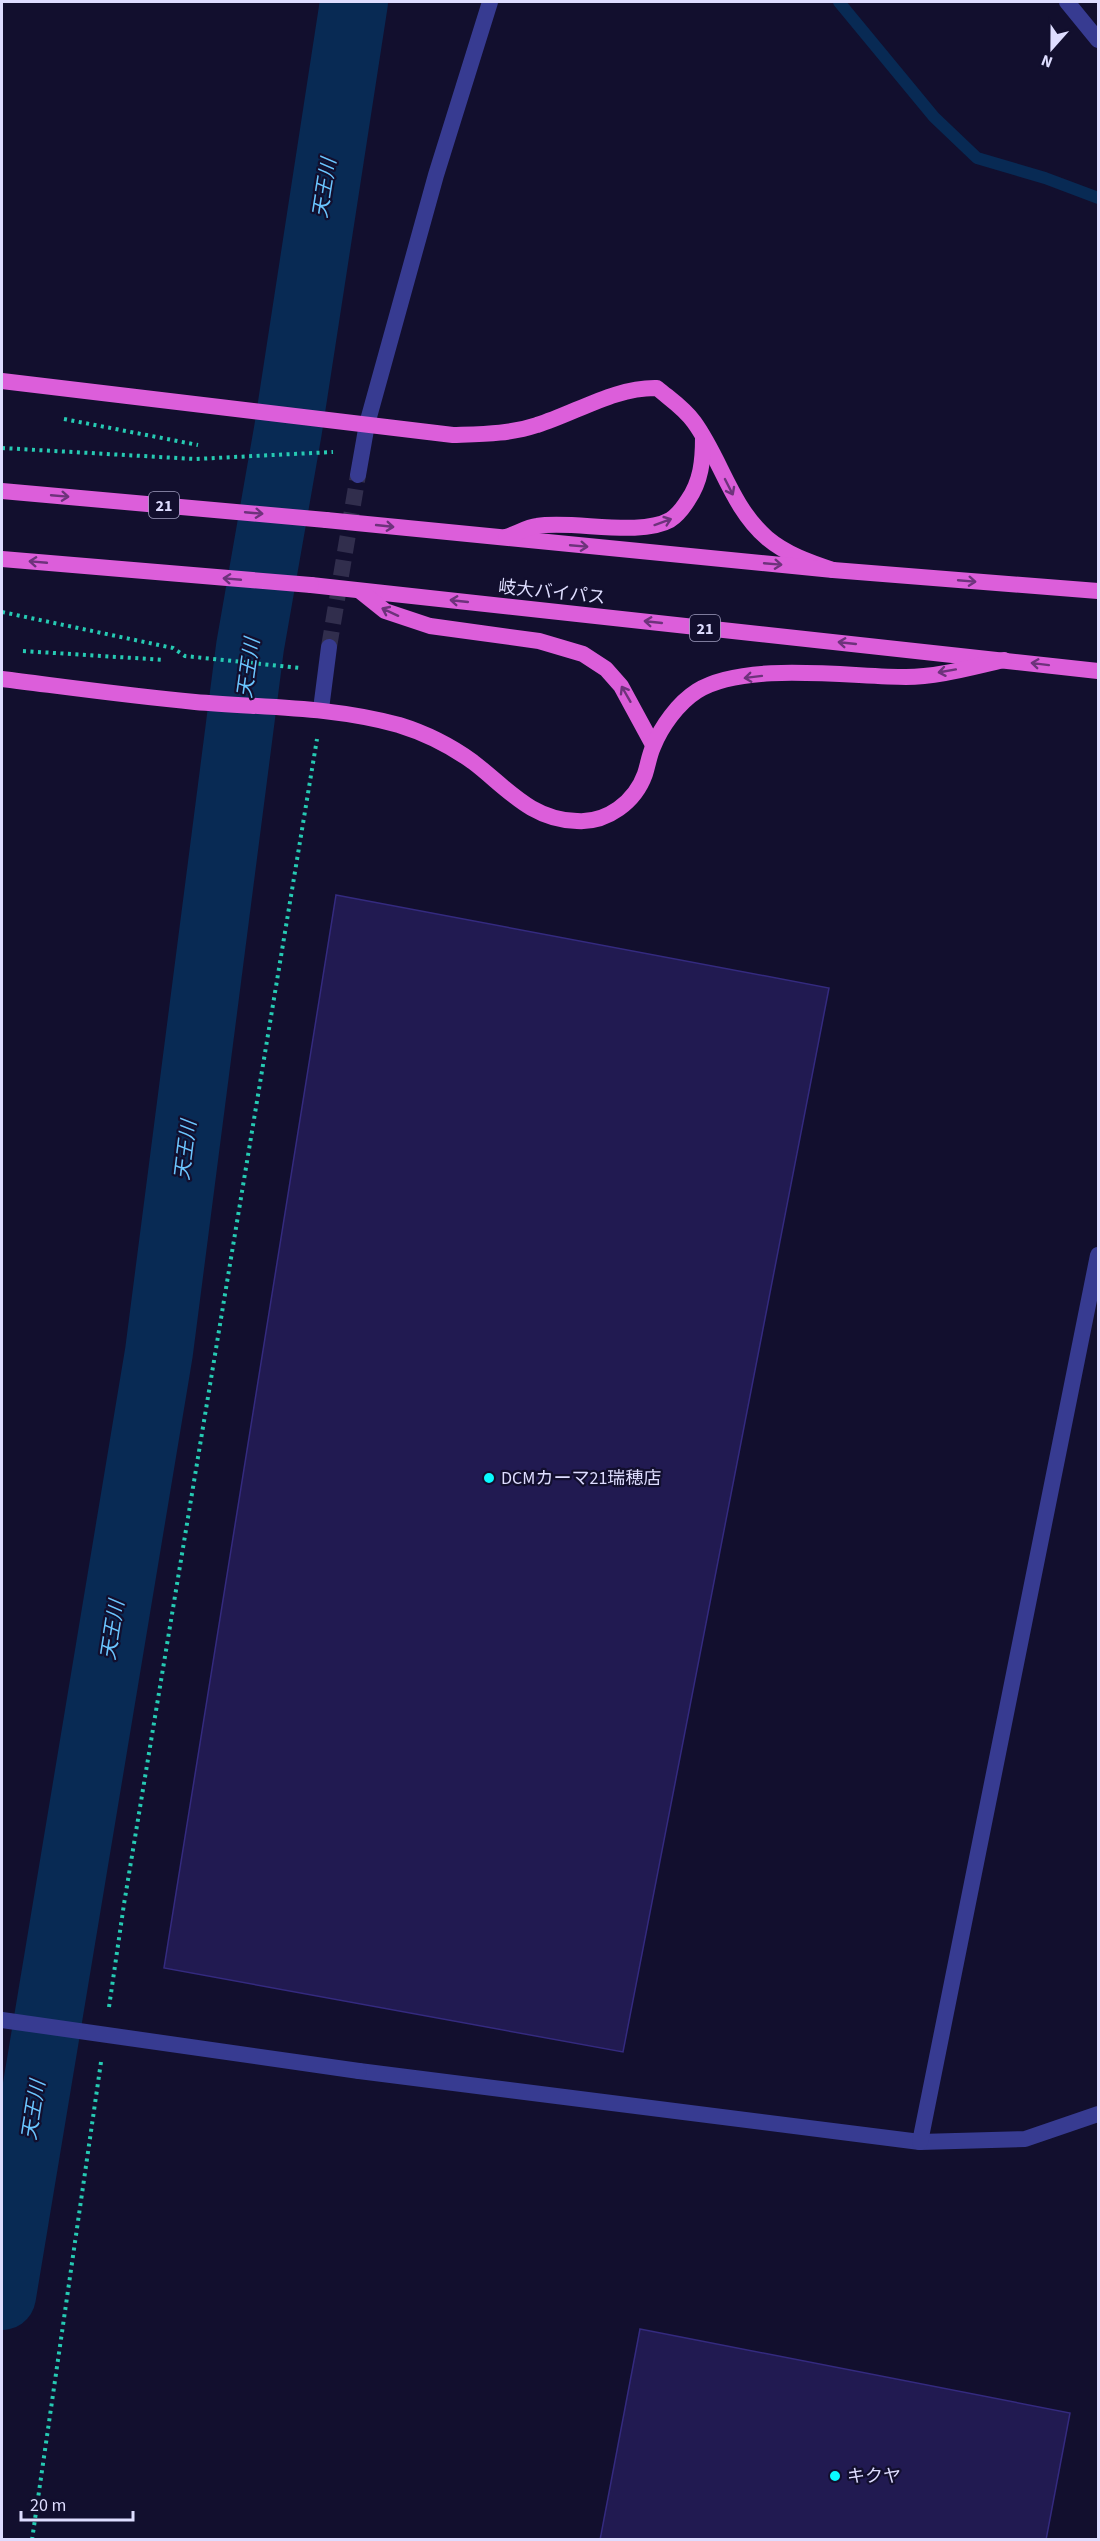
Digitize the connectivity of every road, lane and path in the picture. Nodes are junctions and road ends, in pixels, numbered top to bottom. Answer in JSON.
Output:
{"nodes":[{"id":1,"x":490,"y":2,"type":"edge"},
{"id":2,"x":1067,"y":2,"type":"edge"},
{"id":3,"x":1098,"y":40,"type":"edge"},
{"id":4,"x":2,"y":381,"type":"edge"},
{"id":5,"x":367,"y":424,"type":"junction"},
{"id":6,"x":703,"y":435,"type":"junction"},
{"id":7,"x":2,"y":448,"type":"edge"},
{"id":8,"x":362,"y":453,"type":"junction"},
{"id":9,"x":358,"y":475,"type":"tunnel mouth"},
{"id":10,"x":2,"y":491,"type":"edge"},
{"id":11,"x":503,"y":539,"type":"junction"},
{"id":12,"x":2,"y":559,"type":"edge"},
{"id":13,"x":833,"y":570,"type":"junction"},
{"id":14,"x":360,"y":591,"type":"junction"},
{"id":15,"x":1098,"y":591,"type":"edge"},
{"id":16,"x":2,"y":612,"type":"edge"},
{"id":17,"x":329,"y":647,"type":"tunnel mouth"},
{"id":18,"x":1004,"y":660,"type":"junction"},
{"id":19,"x":326,"y":670,"type":"junction"},
{"id":20,"x":1098,"y":671,"type":"edge"},
{"id":21,"x":2,"y":679,"type":"edge"},
{"id":22,"x":321,"y":709,"type":"junction"},
{"id":23,"x":653,"y":745,"type":"junction"},
{"id":24,"x":1098,"y":1255,"type":"edge"},
{"id":25,"x":109,"y":2010,"type":"dead end"},
{"id":26,"x":2,"y":2020,"type":"edge"},
{"id":27,"x":102,"y":2057,"type":"dead end"},
{"id":28,"x":1098,"y":2114,"type":"edge"},
{"id":29,"x":920,"y":2142,"type":"junction"},
{"id":30,"x":32,"y":2540,"type":"edge"}],
"edges":[{"from":1,"to":5,"type":"street"},
{"from":2,"to":3,"type":"street"},
{"from":4,"to":5,"type":"highway"},
{"from":5,"to":6,"type":"highway"},
{"from":5,"to":8,"type":"street"},
{"from":11,"to":6,"type":"highway","one_way":true},
{"from":6,"to":13,"type":"highway","one_way":true},
{"from":7,"to":8,"type":"path"},
{"from":8,"to":9,"type":"street"},
{"from":10,"to":11,"type":"highway","number":"21","one_way":true,"bridge":true},
{"from":11,"to":13,"type":"highway","number":"21","one_way":true},
{"from":14,"to":12,"type":"highway","name":"岐大バイパス","number":"21","one_way":true,"bridge":true},
{"from":13,"to":15,"type":"highway","number":"21","one_way":true},
{"from":18,"to":14,"type":"highway","name":"岐大バイパス","number":"21","one_way":true},
{"from":23,"to":14,"type":"highway","one_way":true},
{"from":16,"to":19,"type":"path"},
{"from":17,"to":19,"type":"street"},
{"from":20,"to":18,"type":"highway","name":"岐大バイパス","number":"21","one_way":true},
{"from":18,"to":23,"type":"highway","one_way":true},
{"from":19,"to":22,"type":"street"},
{"from":21,"to":22,"type":"highway"},
{"from":22,"to":23,"type":"highway"},
{"from":22,"to":25,"type":"path"},
{"from":24,"to":29,"type":"street"},
{"from":26,"to":29,"type":"street","bridge":true},
{"from":27,"to":30,"type":"path"},
{"from":28,"to":29,"type":"street"}]}
